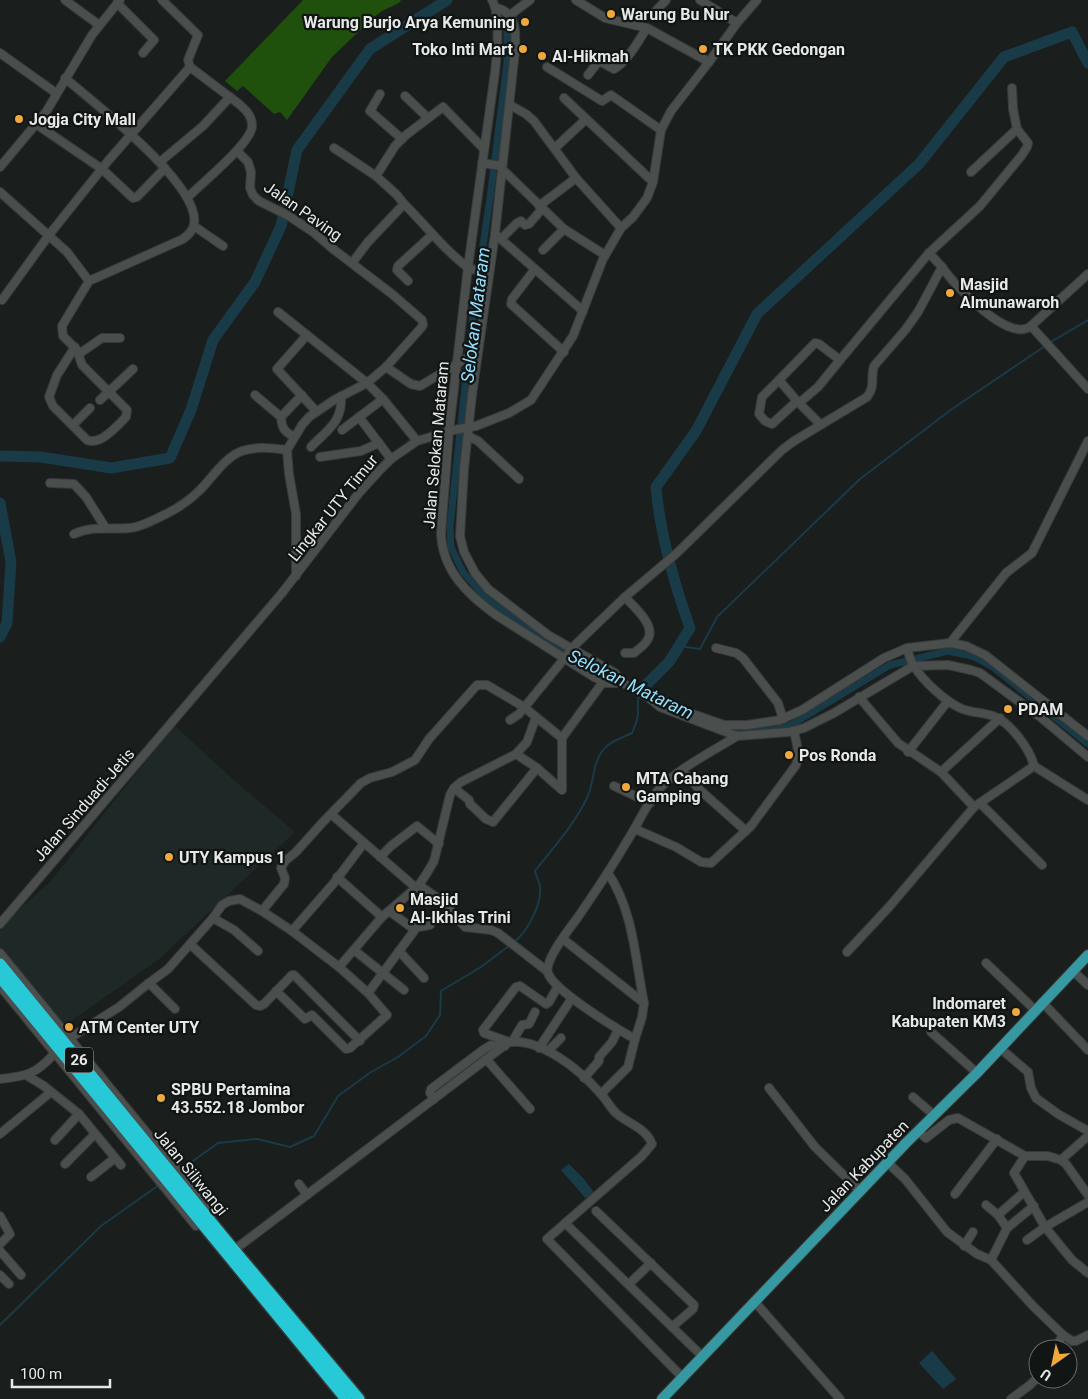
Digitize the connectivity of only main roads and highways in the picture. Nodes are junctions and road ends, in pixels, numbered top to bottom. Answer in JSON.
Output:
{"nodes":[{"id":1,"x":1088,"y":955,"type":"edge"},
{"id":2,"x":0,"y":964,"type":"edge"},
{"id":3,"x":0,"y":977,"type":"edge"},
{"id":4,"x":154,"y":1158,"type":"junction"},
{"id":5,"x":204,"y":1219,"type":"junction"},
{"id":6,"x":236,"y":1248,"type":"junction"},
{"id":7,"x":339,"y":1399,"type":"edge"},
{"id":8,"x":346,"y":1399,"type":"edge"},
{"id":9,"x":359,"y":1399,"type":"edge"},
{"id":10,"x":365,"y":1399,"type":"edge"},
{"id":11,"x":662,"y":1399,"type":"edge"}],
"edges":[{"from":1,"to":11,"type":"main road","name":"Jalan Kabupaten"},
{"from":2,"to":4,"type":"highway","name":"Jalan Siliwangi","number":"26"},
{"from":3,"to":4,"type":"highway","name":"Jalan Siliwangi","number":"26"},
{"from":4,"to":5,"type":"highway","name":"Jalan Siliwangi","number":"26"},
{"from":5,"to":6,"type":"highway","name":"Jalan Siliwangi","number":"26"},
{"from":5,"to":7,"type":"highway"},
{"from":5,"to":8,"type":"highway","name":"Jalan Siliwangi","number":"26"},
{"from":6,"to":9,"type":"highway","name":"Jalan Siliwangi","number":"26"},
{"from":6,"to":10,"type":"highway"}]}
